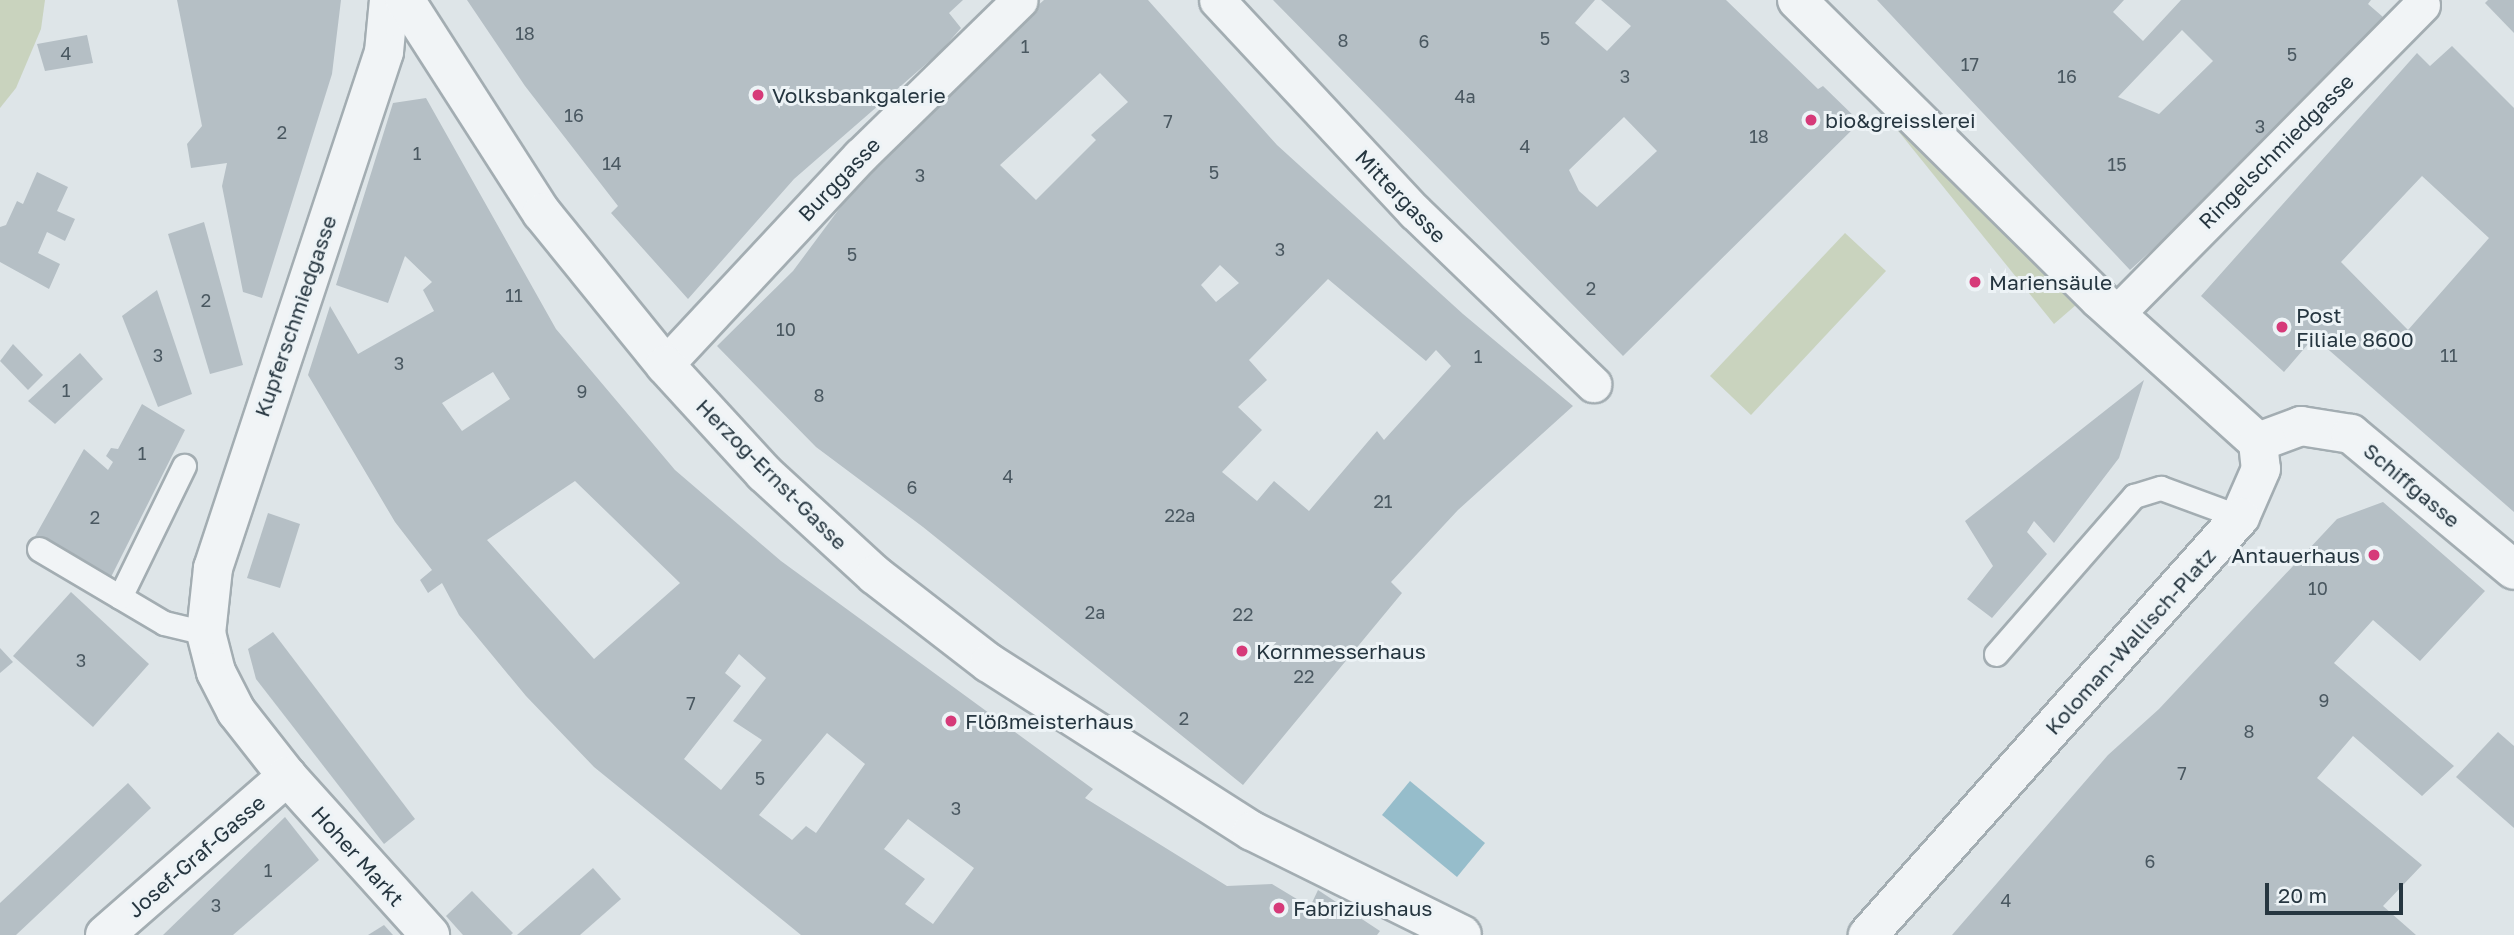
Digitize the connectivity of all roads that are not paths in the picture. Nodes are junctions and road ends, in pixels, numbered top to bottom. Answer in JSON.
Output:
{"nodes":[{"id":1,"x":389,"y":0,"type":"edge"},
{"id":2,"x":405,"y":0,"type":"edge"},
{"id":3,"x":1020,"y":0,"type":"edge"},
{"id":4,"x":1217,"y":0,"type":"edge"},
{"id":5,"x":1797,"y":0,"type":"edge"},
{"id":6,"x":2422,"y":5,"type":"dead end"},
{"id":7,"x":2123,"y":306,"type":"junction"},
{"id":8,"x":665,"y":365,"type":"junction"},
{"id":9,"x":1593,"y":384,"type":"dead end"},
{"id":10,"x":2258,"y":442,"type":"junction"},
{"id":11,"x":184,"y":466,"type":"dead end"},
{"id":12,"x":2239,"y":517,"type":"junction"},
{"id":13,"x":38,"y":549,"type":"dead end"},
{"id":14,"x":2514,"y":570,"type":"edge"},
{"id":15,"x":120,"y":597,"type":"junction"},
{"id":16,"x":206,"y":633,"type":"junction"},
{"id":17,"x":1996,"y":654,"type":"dead end"},
{"id":18,"x":286,"y":776,"type":"junction"},
{"id":19,"x":1413,"y":923,"type":"edge"},
{"id":20,"x":105,"y":935,"type":"edge"},
{"id":21,"x":430,"y":935,"type":"edge"},
{"id":22,"x":1462,"y":935,"type":"edge"},
{"id":23,"x":1868,"y":935,"type":"edge"}],
"edges":[{"from":1,"to":16,"type":"street","name":"Kupferschmiedgasse"},
{"from":2,"to":8,"type":"street","name":"Herzog-Ernst-Gasse"},
{"from":3,"to":8,"type":"street","name":"Burggasse"},
{"from":4,"to":9,"type":"street","name":"Mittergasse"},
{"from":5,"to":7,"type":"street"},
{"from":6,"to":7,"type":"street","name":"Ringelschmiedgasse"},
{"from":7,"to":10,"type":"street"},
{"from":8,"to":19,"type":"street","name":"Herzog-Ernst-Gasse"},
{"from":10,"to":12,"type":"street","name":"Koloman-Wallisch-Platz"},
{"from":10,"to":14,"type":"street","name":"Schiffgasse"},
{"from":11,"to":15,"type":"lane"},
{"from":12,"to":17,"type":"lane"},
{"from":12,"to":23,"type":"street","name":"Koloman-Wallisch-Platz"},
{"from":13,"to":15,"type":"lane"},
{"from":15,"to":16,"type":"lane"},
{"from":16,"to":18,"type":"street","name":"Hoher Markt"},
{"from":18,"to":20,"type":"street","name":"Josef-Graf-Gasse"},
{"from":18,"to":21,"type":"street","name":"Hoher Markt"},
{"from":19,"to":22,"type":"street"}]}
